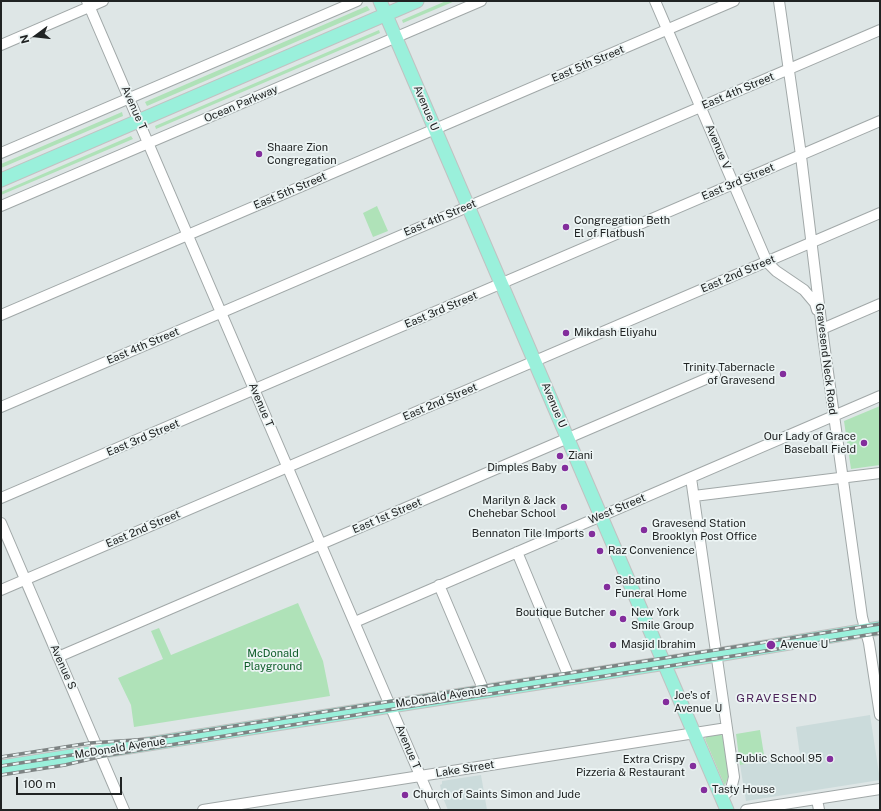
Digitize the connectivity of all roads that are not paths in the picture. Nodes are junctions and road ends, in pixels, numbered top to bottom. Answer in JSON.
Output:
{"nodes":[{"id":1,"x":103,"y":1,"type":"edge"},
{"id":2,"x":357,"y":1,"type":"edge"},
{"id":3,"x":380,"y":1,"type":"edge"},
{"id":4,"x":417,"y":1,"type":"edge"},
{"id":5,"x":481,"y":1,"type":"edge"},
{"id":6,"x":655,"y":1,"type":"edge"},
{"id":7,"x":734,"y":1,"type":"edge"},
{"id":8,"x":779,"y":1,"type":"edge"},
{"id":9,"x":89,"y":4,"type":"edge"},
{"id":10,"x":386,"y":14,"type":"junction"},
{"id":11,"x":667,"y":30,"type":"junction"},
{"id":12,"x":880,"y":30,"type":"edge"},
{"id":13,"x":396,"y":38,"type":"junction"},
{"id":14,"x":1,"y":45,"type":"edge"},
{"id":15,"x":789,"y":69,"type":"junction"},
{"id":16,"x":129,"y":98,"type":"junction"},
{"id":17,"x":700,"y":107,"type":"junction"},
{"id":18,"x":139,"y":120,"type":"junction"},
{"id":19,"x":880,"y":121,"type":"edge"},
{"id":20,"x":435,"y":129,"type":"junction"},
{"id":21,"x":149,"y":143,"type":"junction"},
{"id":22,"x":1,"y":153,"type":"edge"},
{"id":23,"x":801,"y":155,"type":"junction"},
{"id":24,"x":1,"y":180,"type":"edge"},
{"id":25,"x":734,"y":184,"type":"junction"},
{"id":26,"x":1,"y":206,"type":"edge"},
{"id":27,"x":468,"y":206,"type":"junction"},
{"id":28,"x":880,"y":213,"type":"edge"},
{"id":29,"x":188,"y":235,"type":"junction"},
{"id":30,"x":812,"y":243,"type":"junction"},
{"id":31,"x":767,"y":262,"type":"junction"},
{"id":32,"x":502,"y":284,"type":"junction"},
{"id":33,"x":880,"y":304,"type":"edge"},
{"id":34,"x":222,"y":312,"type":"junction"},
{"id":35,"x":1,"y":315,"type":"edge"},
{"id":36,"x":821,"y":325,"type":"junction"},
{"id":37,"x":535,"y":361,"type":"junction"},
{"id":38,"x":715,"y":375,"type":"dead end"},
{"id":39,"x":255,"y":390,"type":"junction"},
{"id":40,"x":880,"y":396,"type":"edge"},
{"id":41,"x":1,"y":407,"type":"edge"},
{"id":42,"x":834,"y":416,"type":"junction"},
{"id":43,"x":568,"y":438,"type":"junction"},
{"id":44,"x":288,"y":467,"type":"junction"},
{"id":45,"x":880,"y":473,"type":"edge"},
{"id":46,"x":691,"y":478,"type":"junction"},
{"id":47,"x":843,"y":478,"type":"junction"},
{"id":48,"x":694,"y":496,"type":"junction"},
{"id":49,"x":1,"y":498,"type":"edge"},
{"id":50,"x":601,"y":516,"type":"junction"},
{"id":51,"x":1,"y":523,"type":"edge"},
{"id":52,"x":321,"y":544,"type":"junction"},
{"id":53,"x":517,"y":552,"type":"junction"},
{"id":54,"x":25,"y":580,"type":"junction"},
{"id":55,"x":439,"y":585,"type":"junction"},
{"id":56,"x":1,"y":590,"type":"edge"},
{"id":57,"x":355,"y":622,"type":"junction"},
{"id":58,"x":880,"y":628,"type":"edge"},
{"id":59,"x":865,"y":630,"type":"junction"},
{"id":60,"x":717,"y":655,"type":"junction"},
{"id":61,"x":58,"y":657,"type":"junction"},
{"id":62,"x":664,"y":663,"type":"junction"},
{"id":63,"x":569,"y":677,"type":"junction"},
{"id":64,"x":484,"y":691,"type":"junction"},
{"id":65,"x":390,"y":705,"type":"junction"},
{"id":66,"x":880,"y":715,"type":"edge"},
{"id":67,"x":727,"y":728,"type":"junction"},
{"id":68,"x":694,"y":733,"type":"junction"},
{"id":69,"x":100,"y":751,"type":"junction"},
{"id":70,"x":2,"y":765,"type":"edge"},
{"id":71,"x":420,"y":776,"type":"junction"},
{"id":72,"x":880,"y":789,"type":"edge"},
{"id":73,"x":722,"y":797,"type":"junction"},
{"id":74,"x":817,"y":799,"type":"junction"},
{"id":75,"x":124,"y":810,"type":"edge"},
{"id":76,"x":203,"y":810,"type":"edge"},
{"id":77,"x":435,"y":810,"type":"edge"},
{"id":78,"x":727,"y":810,"type":"edge"},
{"id":79,"x":746,"y":810,"type":"edge"},
{"id":80,"x":819,"y":810,"type":"edge"}],
"edges":[{"from":1,"to":9,"type":"street"},
{"from":2,"to":16,"type":"street"},
{"from":3,"to":10,"type":"main road","name":"Avenue U"},
{"from":4,"to":10,"type":"main road"},
{"from":5,"to":13,"type":"street","name":"Ocean Parkway"},
{"from":6,"to":11,"type":"street","name":"Avenue V"},
{"from":7,"to":11,"type":"street","name":"East 5th Street"},
{"from":8,"to":15,"type":"street","name":"Gravesend Neck Road"},
{"from":9,"to":14,"type":"street"},
{"from":9,"to":16,"type":"street","name":"Avenue T"},
{"from":10,"to":13,"type":"main road","name":"Avenue U"},
{"from":10,"to":18,"type":"main road"},
{"from":11,"to":17,"type":"street","name":"Avenue V"},
{"from":11,"to":20,"type":"street","name":"East 5th Street"},
{"from":12,"to":15,"type":"street","name":"East 4th Street"},
{"from":13,"to":20,"type":"main road","name":"Avenue U"},
{"from":13,"to":21,"type":"street","name":"Ocean Parkway"},
{"from":15,"to":17,"type":"street","name":"East 4th Street"},
{"from":15,"to":23,"type":"street","name":"Gravesend Neck Road"},
{"from":16,"to":18,"type":"street","name":"Avenue T"},
{"from":16,"to":22,"type":"street"},
{"from":17,"to":25,"type":"street","name":"Avenue V"},
{"from":17,"to":27,"type":"street","name":"East 4th Street"},
{"from":18,"to":21,"type":"street","name":"Avenue T"},
{"from":18,"to":24,"type":"main road"},
{"from":19,"to":23,"type":"street","name":"East 3rd Street"},
{"from":20,"to":27,"type":"main road","name":"Avenue U"},
{"from":20,"to":29,"type":"street","name":"East 5th Street"},
{"from":21,"to":26,"type":"street","name":"Ocean Parkway"},
{"from":21,"to":29,"type":"street","name":"Avenue T"},
{"from":23,"to":25,"type":"street","name":"East 3rd Street"},
{"from":23,"to":30,"type":"street","name":"Gravesend Neck Road"},
{"from":25,"to":31,"type":"street","name":"Avenue V"},
{"from":25,"to":32,"type":"street","name":"East 3rd Street"},
{"from":27,"to":32,"type":"main road","name":"Avenue U"},
{"from":27,"to":34,"type":"street","name":"East 4th Street"},
{"from":28,"to":30,"type":"street","name":"East 2nd Street"},
{"from":29,"to":34,"type":"street","name":"Avenue T"},
{"from":29,"to":35,"type":"street","name":"East 5th Street"},
{"from":30,"to":31,"type":"street","name":"East 2nd Street"},
{"from":30,"to":36,"type":"street","name":"Gravesend Neck Road"},
{"from":31,"to":36,"type":"street","name":"Avenue V"},
{"from":31,"to":37,"type":"street","name":"East 2nd Street"},
{"from":32,"to":37,"type":"main road","name":"Avenue U"},
{"from":32,"to":39,"type":"street","name":"East 3rd Street"},
{"from":33,"to":36,"type":"street"},
{"from":34,"to":39,"type":"street","name":"Avenue T"},
{"from":34,"to":41,"type":"street","name":"East 4th Street"},
{"from":36,"to":42,"type":"street","name":"Gravesend Neck Road"},
{"from":37,"to":43,"type":"main road","name":"Avenue U"},
{"from":37,"to":44,"type":"street","name":"East 2nd Street"},
{"from":38,"to":43,"type":"street","name":"East 1st Street"},
{"from":39,"to":44,"type":"street","name":"Avenue T"},
{"from":39,"to":49,"type":"street","name":"East 3rd Street"},
{"from":40,"to":42,"type":"street","name":"West Street"},
{"from":42,"to":46,"type":"street","name":"West Street"},
{"from":42,"to":47,"type":"street","name":"Gravesend Neck Road"},
{"from":43,"to":50,"type":"main road","name":"Avenue U"},
{"from":43,"to":52,"type":"street","name":"East 1st Street"},
{"from":44,"to":52,"type":"street","name":"Avenue T"},
{"from":44,"to":54,"type":"street","name":"East 2nd Street"},
{"from":45,"to":47,"type":"street"},
{"from":46,"to":48,"type":"street"},
{"from":46,"to":50,"type":"street","name":"West Street"},
{"from":47,"to":48,"type":"street"},
{"from":47,"to":59,"type":"street","name":"Gravesend Neck Road"},
{"from":48,"to":60,"type":"street"},
{"from":50,"to":53,"type":"street","name":"West Street"},
{"from":50,"to":62,"type":"main road","name":"Avenue U"},
{"from":51,"to":54,"type":"street","name":"Avenue S"},
{"from":52,"to":57,"type":"street","name":"Avenue T"},
{"from":52,"to":61,"type":"street","name":"East 1st Street"},
{"from":53,"to":55,"type":"street","name":"West Street"},
{"from":53,"to":63,"type":"street"},
{"from":54,"to":56,"type":"street","name":"East 2nd Street"},
{"from":54,"to":61,"type":"street","name":"Avenue S"},
{"from":55,"to":57,"type":"street","name":"West Street"},
{"from":55,"to":64,"type":"street"},
{"from":57,"to":65,"type":"street","name":"Avenue T"},
{"from":58,"to":59,"type":"main road","name":"McDonald Avenue"},
{"from":59,"to":60,"type":"main road","name":"McDonald Avenue"},
{"from":59,"to":66,"type":"street","name":"Gravesend Neck Road"},
{"from":60,"to":62,"type":"main road","name":"McDonald Avenue"},
{"from":60,"to":67,"type":"street"},
{"from":61,"to":69,"type":"street","name":"Avenue S"},
{"from":62,"to":63,"type":"main road","name":"McDonald Avenue"},
{"from":62,"to":68,"type":"main road","name":"Avenue U"},
{"from":63,"to":64,"type":"main road","name":"McDonald Avenue"},
{"from":64,"to":65,"type":"main road","name":"McDonald Avenue"},
{"from":65,"to":69,"type":"main road","name":"McDonald Avenue"},
{"from":65,"to":71,"type":"street","name":"Avenue T"},
{"from":67,"to":68,"type":"street","name":"Lake Street"},
{"from":67,"to":73,"type":"street"},
{"from":68,"to":71,"type":"street","name":"Lake Street"},
{"from":68,"to":73,"type":"main road","name":"Avenue U"},
{"from":69,"to":70,"type":"main road","name":"McDonald Avenue"},
{"from":69,"to":75,"type":"street","name":"Avenue S"},
{"from":71,"to":76,"type":"street","name":"Lake Street"},
{"from":71,"to":77,"type":"street","name":"Avenue T"},
{"from":72,"to":74,"type":"street"},
{"from":73,"to":78,"type":"main road","name":"Avenue U"},
{"from":74,"to":79,"type":"street"},
{"from":74,"to":80,"type":"street"}]}
